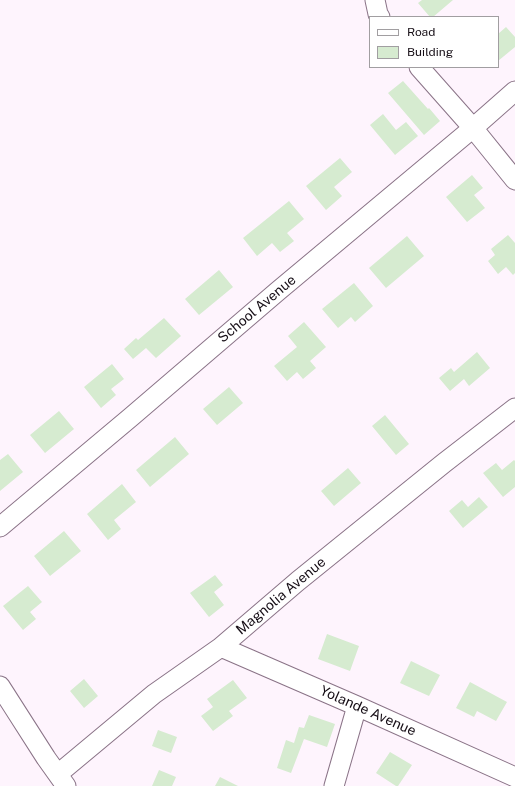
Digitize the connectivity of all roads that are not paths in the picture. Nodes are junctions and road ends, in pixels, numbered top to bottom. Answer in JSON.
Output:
{"nodes":[{"id":1,"x":375,"y":0,"type":"edge"},
{"id":2,"x":379,"y":16,"type":"edge"},
{"id":3,"x":420,"y":68,"type":"edge"},
{"id":4,"x":515,"y":91,"type":"edge"},
{"id":5,"x":473,"y":128,"type":"junction"},
{"id":6,"x":515,"y":180,"type":"edge"},
{"id":7,"x":515,"y":408,"type":"edge"},
{"id":8,"x":0,"y":526,"type":"edge"},
{"id":9,"x":221,"y":647,"type":"junction"},
{"id":10,"x":0,"y":686,"type":"edge"},
{"id":11,"x":357,"y":706,"type":"junction"},
{"id":12,"x":515,"y":777,"type":"edge"},
{"id":13,"x":62,"y":780,"type":"edge"},
{"id":14,"x":334,"y":786,"type":"edge"}],
"edges":[{"from":1,"to":2,"type":"street"},
{"from":3,"to":5,"type":"street"},
{"from":4,"to":5,"type":"street","name":"School Avenue"},
{"from":5,"to":6,"type":"street"},
{"from":5,"to":8,"type":"street","name":"School Avenue"},
{"from":7,"to":9,"type":"street","name":"Magnolia Avenue"},
{"from":9,"to":11,"type":"street","name":"Yolande Avenue"},
{"from":9,"to":13,"type":"street","name":"Magnolia Avenue"},
{"from":10,"to":13,"type":"street"},
{"from":11,"to":12,"type":"street","name":"Yolande Avenue"},
{"from":11,"to":14,"type":"street"}]}
